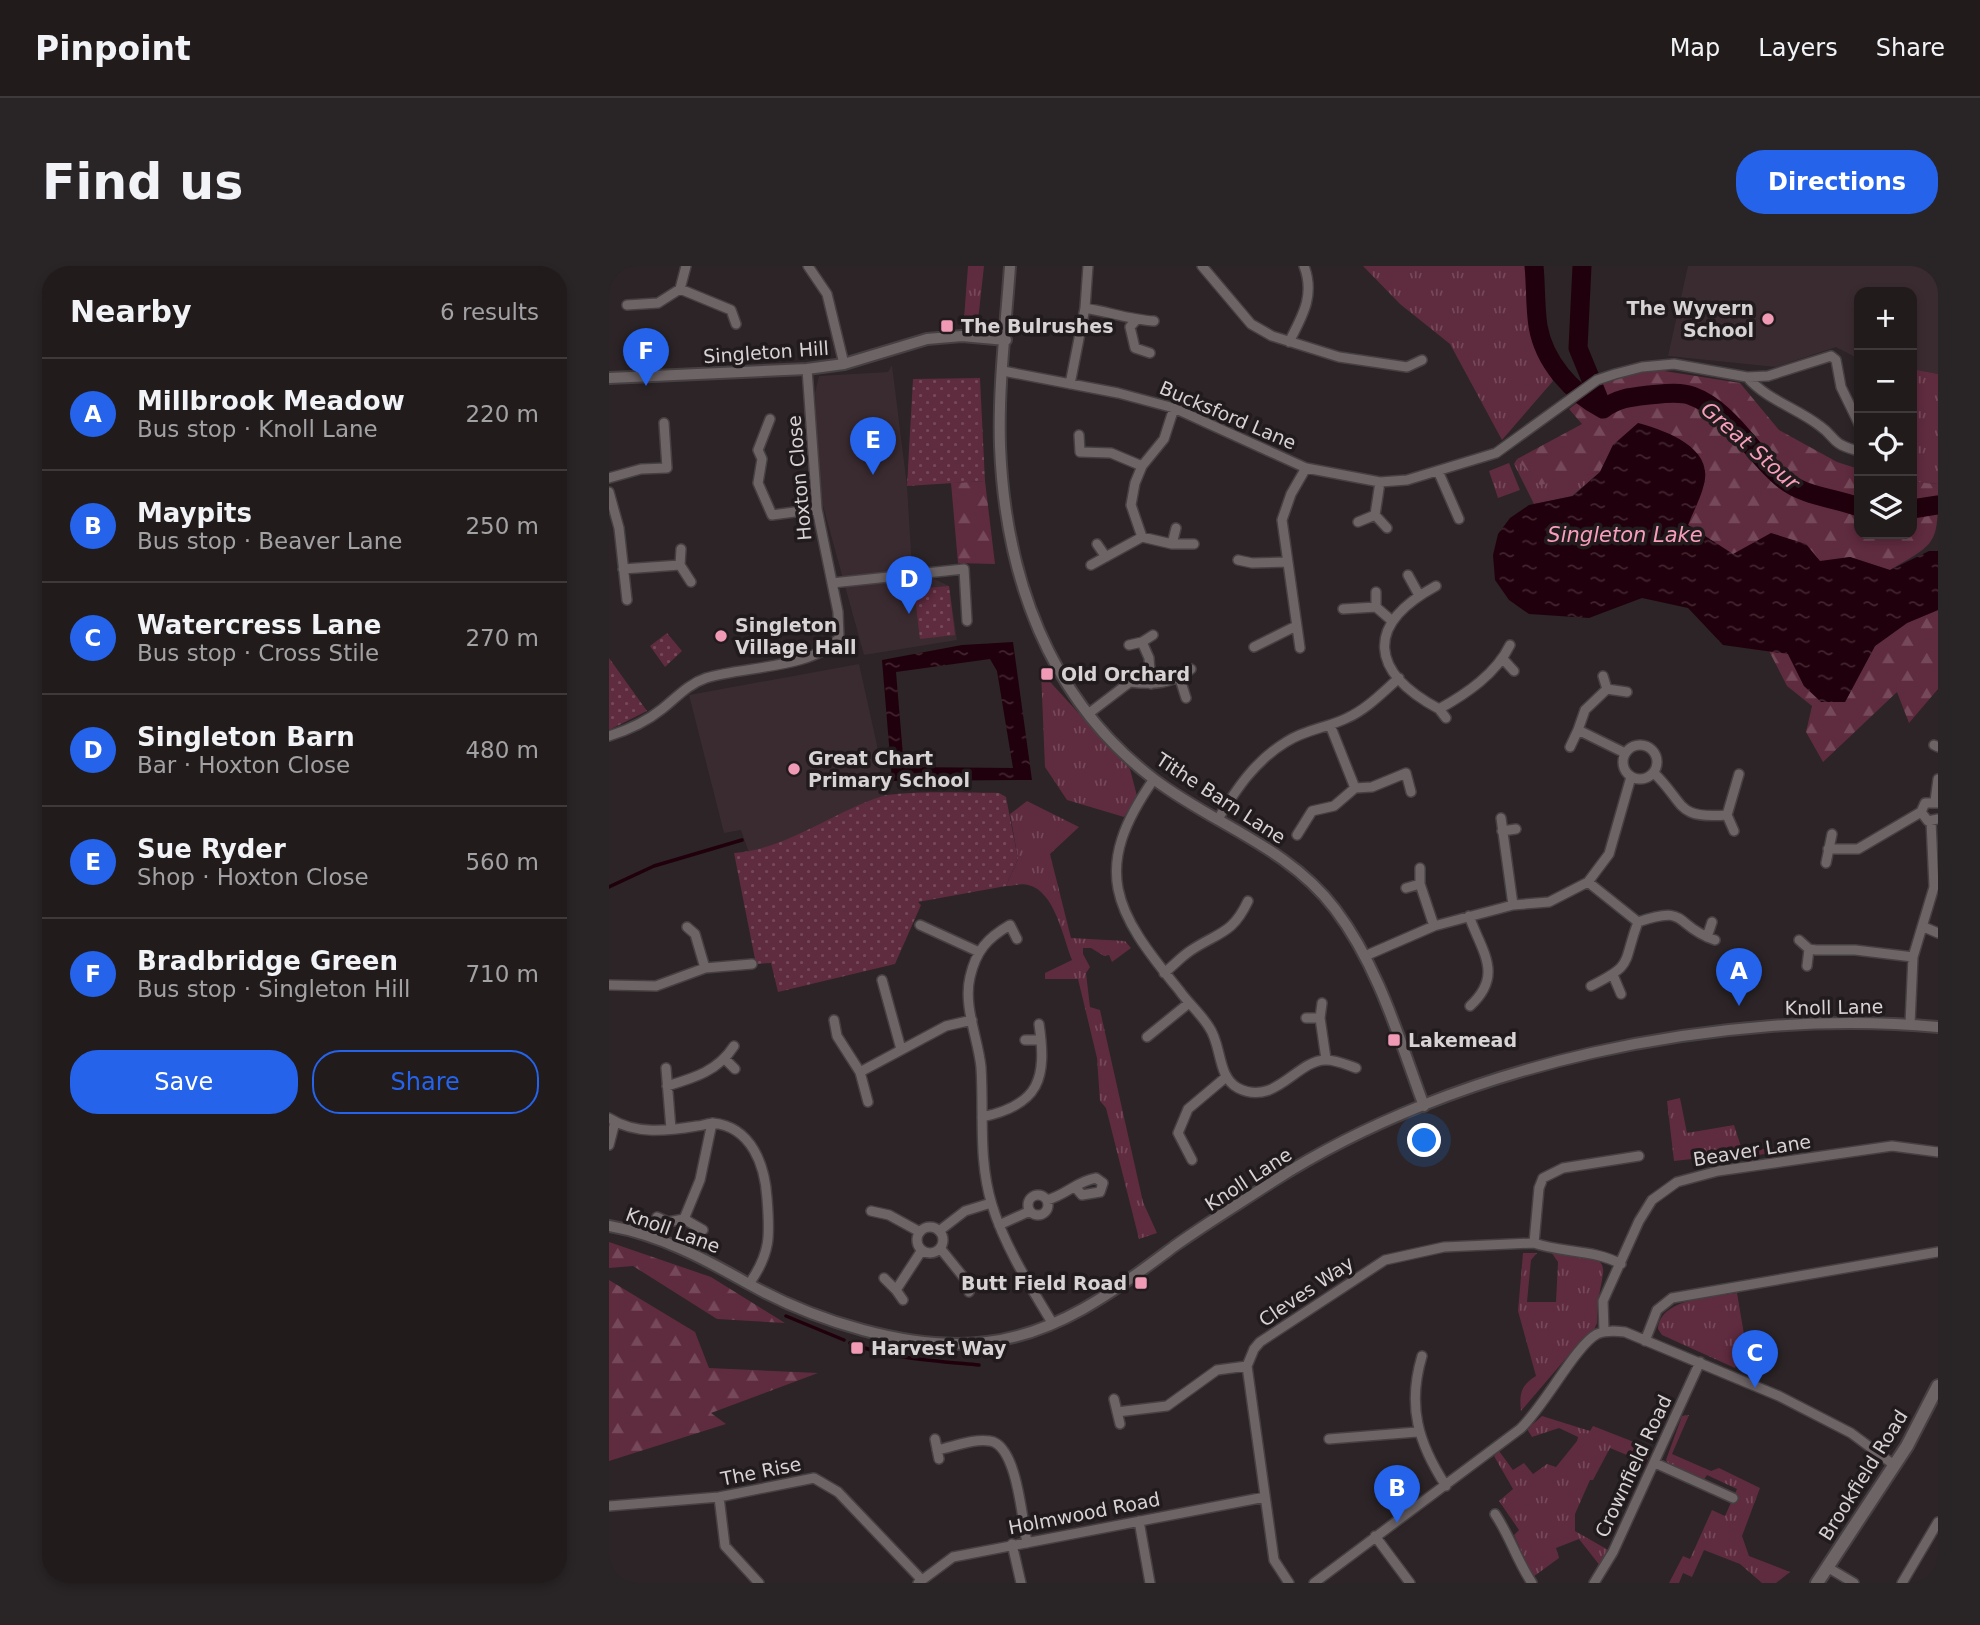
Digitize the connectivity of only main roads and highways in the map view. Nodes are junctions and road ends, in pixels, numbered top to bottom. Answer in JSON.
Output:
{"nodes":[{"id":1,"x":1938,"y":1386,"type":"edge"},
{"id":2,"x":1817,"y":1583,"type":"edge"}],
"edges":[{"from":1,"to":2,"type":"main road","name":"Brookfield Road"}]}
